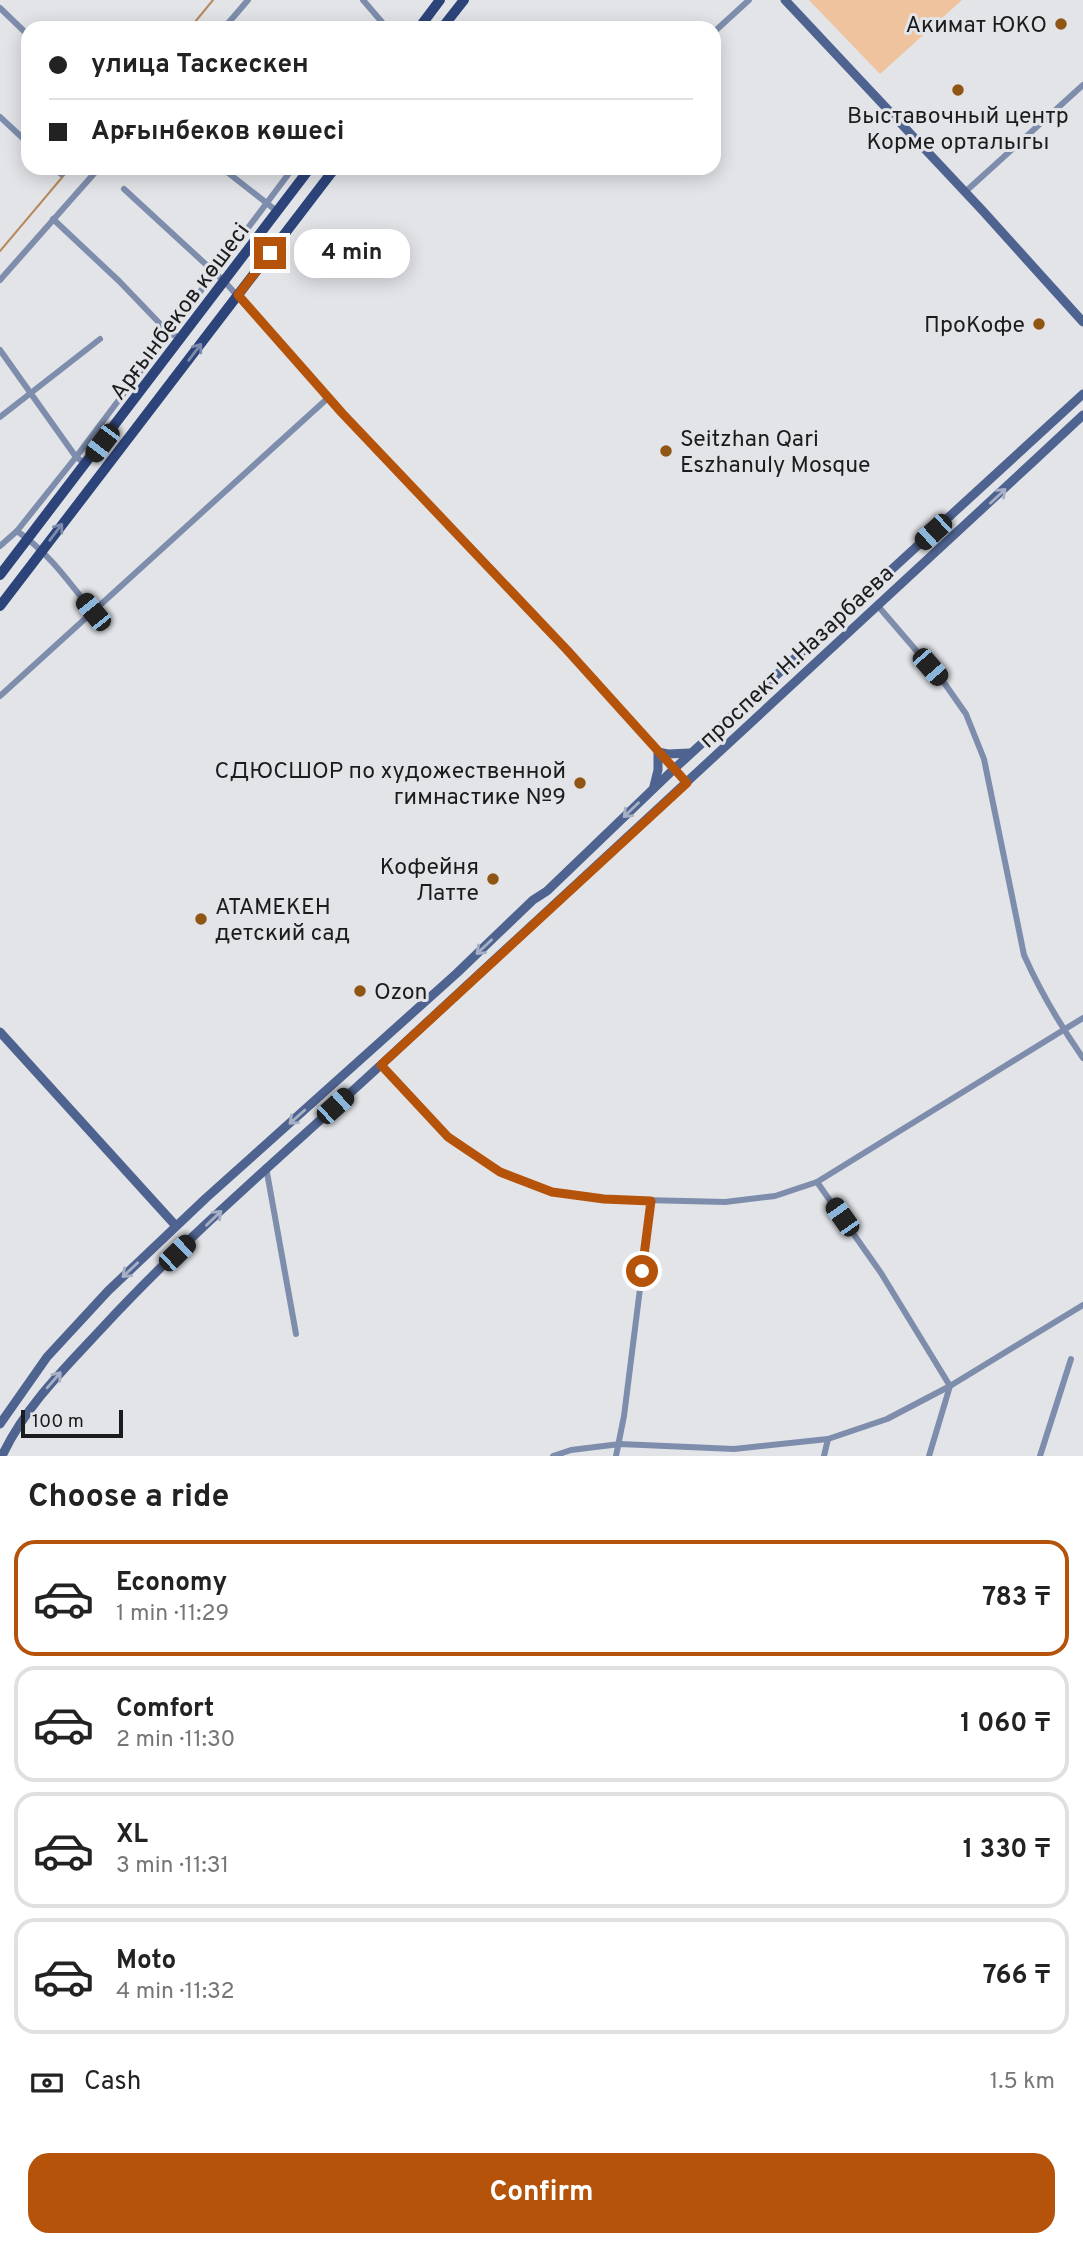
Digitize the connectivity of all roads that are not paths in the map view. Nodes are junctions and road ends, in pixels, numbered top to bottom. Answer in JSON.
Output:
{"nodes":[{"id":1,"x":248,"y":0,"type":"edge"},
{"id":2,"x":363,"y":0,"type":"edge"},
{"id":3,"x":374,"y":0,"type":"edge"},
{"id":4,"x":440,"y":0,"type":"edge"},
{"id":5,"x":464,"y":0,"type":"edge"},
{"id":6,"x":749,"y":0,"type":"edge"},
{"id":7,"x":785,"y":0,"type":"edge"},
{"id":8,"x":0,"y":8,"type":"edge"},
{"id":9,"x":375,"y":11,"type":"junction"},
{"id":10,"x":230,"y":21,"type":"edge"},
{"id":11,"x":382,"y":21,"type":"edge"},
{"id":12,"x":424,"y":21,"type":"edge"},
{"id":13,"x":448,"y":21,"type":"edge"},
{"id":14,"x":721,"y":26,"type":"edge"},
{"id":15,"x":21,"y":29,"type":"edge"},
{"id":16,"x":1083,"y":85,"type":"edge"},
{"id":17,"x":0,"y":117,"type":"edge"},
{"id":18,"x":21,"y":136,"type":"edge"},
{"id":19,"x":93,"y":175,"type":"edge"},
{"id":20,"x":231,"y":175,"type":"edge"},
{"id":21,"x":288,"y":175,"type":"edge"},
{"id":22,"x":304,"y":175,"type":"edge"},
{"id":23,"x":330,"y":175,"type":"edge"},
{"id":24,"x":124,"y":189,"type":"dead end"},
{"id":25,"x":965,"y":192,"type":"junction"},
{"id":26,"x":267,"y":204,"type":"junction"},
{"id":27,"x":278,"y":212,"type":"junction"},
{"id":28,"x":52,"y":219,"type":"junction"},
{"id":29,"x":215,"y":272,"type":"junction"},
{"id":30,"x":0,"y":280,"type":"edge"},
{"id":31,"x":225,"y":282,"type":"junction"},
{"id":32,"x":238,"y":295,"type":"junction"},
{"id":33,"x":1083,"y":322,"type":"edge"},
{"id":34,"x":168,"y":332,"type":"junction"},
{"id":35,"x":100,"y":339,"type":"dead end"},
{"id":36,"x":181,"y":339,"type":"junction"},
{"id":37,"x":0,"y":350,"type":"edge"},
{"id":38,"x":30,"y":393,"type":"junction"},
{"id":39,"x":1083,"y":394,"type":"edge"},
{"id":40,"x":329,"y":397,"type":"junction"},
{"id":41,"x":1083,"y":415,"type":"edge"},
{"id":42,"x":0,"y":417,"type":"edge"},
{"id":43,"x":76,"y":457,"type":"junction"},
{"id":44,"x":86,"y":464,"type":"junction"},
{"id":45,"x":17,"y":531,"type":"junction"},
{"id":46,"x":28,"y":538,"type":"junction"},
{"id":47,"x":0,"y":546,"type":"edge"},
{"id":48,"x":42,"y":551,"type":"junction"},
{"id":49,"x":0,"y":575,"type":"edge"},
{"id":50,"x":0,"y":606,"type":"edge"},
{"id":51,"x":878,"y":606,"type":"junction"},
{"id":52,"x":93,"y":612,"type":"junction"},
{"id":53,"x":0,"y":696,"type":"edge"},
{"id":54,"x":658,"y":752,"type":"junction"},
{"id":55,"x":691,"y":752,"type":"junction"},
{"id":56,"x":674,"y":769,"type":"junction"},
{"id":57,"x":687,"y":783,"type":"junction"},
{"id":58,"x":654,"y":788,"type":"junction"},
{"id":59,"x":1083,"y":1018,"type":"edge"},
{"id":60,"x":1063,"y":1030,"type":"junction"},
{"id":61,"x":0,"y":1032,"type":"edge"},
{"id":62,"x":1083,"y":1058,"type":"edge"},
{"id":63,"x":381,"y":1065,"type":"junction"},
{"id":64,"x":266,"y":1167,"type":"junction"},
{"id":65,"x":817,"y":1182,"type":"junction"},
{"id":66,"x":651,"y":1201,"type":"junction"},
{"id":67,"x":176,"y":1226,"type":"junction"},
{"id":68,"x":1083,"y":1304,"type":"edge"},
{"id":69,"x":296,"y":1334,"type":"dead end"},
{"id":70,"x":1071,"y":1359,"type":"dead end"},
{"id":71,"x":950,"y":1386,"type":"junction"},
{"id":72,"x":0,"y":1424,"type":"edge"},
{"id":73,"x":828,"y":1439,"type":"junction"},
{"id":74,"x":620,"y":1444,"type":"junction"},
{"id":75,"x":734,"y":1449,"type":"junction"},
{"id":76,"x":2,"y":1456,"type":"edge"},
{"id":77,"x":553,"y":1456,"type":"edge"},
{"id":78,"x":616,"y":1456,"type":"edge"},
{"id":79,"x":729,"y":1456,"type":"edge"},
{"id":80,"x":824,"y":1456,"type":"edge"},
{"id":81,"x":929,"y":1456,"type":"edge"},
{"id":82,"x":1040,"y":1456,"type":"edge"}],
"edges":[{"from":1,"to":10,"type":"street"},
{"from":2,"to":9,"type":"street"},
{"from":3,"to":9,"type":"street"},
{"from":4,"to":12,"type":"main road"},
{"from":5,"to":13,"type":"main road"},
{"from":6,"to":14,"type":"street"},
{"from":7,"to":25,"type":"main road"},
{"from":8,"to":15,"type":"street"},
{"from":9,"to":11,"type":"street"},
{"from":16,"to":25,"type":"street"},
{"from":17,"to":18,"type":"street"},
{"from":19,"to":28,"type":"street"},
{"from":20,"to":26,"type":"street"},
{"from":21,"to":26,"type":"street"},
{"from":22,"to":27,"type":"main road","name":"Арғынбеков көшесі"},
{"from":23,"to":32,"type":"main road","name":"Арғынбеков көшесі"},
{"from":24,"to":29,"type":"street"},
{"from":25,"to":33,"type":"main road"},
{"from":26,"to":27,"type":"street"},
{"from":26,"to":29,"type":"street"},
{"from":27,"to":31,"type":"main road","name":"Арғынбеков көшесі"},
{"from":28,"to":30,"type":"street"},
{"from":28,"to":34,"type":"street"},
{"from":29,"to":31,"type":"street"},
{"from":29,"to":34,"type":"street"},
{"from":31,"to":32,"type":"street"},
{"from":31,"to":36,"type":"main road","name":"Арғынбеков көшесі"},
{"from":32,"to":40,"type":"street"},
{"from":48,"to":32,"type":"main road","name":"Арғынбеков көшесі","one_way":true},
{"from":34,"to":36,"type":"street"},
{"from":34,"to":43,"type":"street"},
{"from":35,"to":38,"type":"street"},
{"from":36,"to":44,"type":"main road","name":"Арғынбеков көшесі"},
{"from":37,"to":38,"type":"street"},
{"from":38,"to":42,"type":"street"},
{"from":38,"to":43,"type":"street"},
{"from":39,"to":55,"type":"main road","name":"проспект Н.Назарбаева"},
{"from":40,"to":52,"type":"street"},
{"from":40,"to":54,"type":"street"},
{"from":51,"to":41,"type":"main road","name":"проспект Н.Назарбаева","one_way":true},
{"from":43,"to":44,"type":"street"},
{"from":43,"to":45,"type":"street"},
{"from":44,"to":46,"type":"main road","name":"Арғынбеков көшесі"},
{"from":45,"to":46,"type":"street"},
{"from":45,"to":47,"type":"street"},
{"from":46,"to":48,"type":"street"},
{"from":46,"to":49,"type":"main road","name":"Арғынбеков көшесі"},
{"from":48,"to":50,"type":"main road","name":"Арғынбеков көшесі"},
{"from":48,"to":52,"type":"street"},
{"from":51,"to":57,"type":"main road","name":"проспект Н.Назарбаева"},
{"from":51,"to":60,"type":"street"},
{"from":52,"to":53,"type":"street"},
{"from":54,"to":55,"type":"main road"},
{"from":54,"to":56,"type":"street"},
{"from":54,"to":58,"type":"main road"},
{"from":55,"to":56,"type":"main road","name":"проспект Н.Назарбаева"},
{"from":56,"to":57,"type":"street"},
{"from":56,"to":58,"type":"main road","name":"проспект Н.Назарбаева"},
{"from":57,"to":63,"type":"main road","name":"проспект Н.Назарбаева"},
{"from":58,"to":67,"type":"main road","name":"проспект Н.Назарбаева","one_way":true},
{"from":59,"to":60,"type":"street"},
{"from":60,"to":62,"type":"street"},
{"from":60,"to":65,"type":"street"},
{"from":61,"to":67,"type":"main road"},
{"from":63,"to":64,"type":"main road","name":"проспект Н.Назарбаева"},
{"from":63,"to":66,"type":"street"},
{"from":64,"to":69,"type":"street"},
{"from":76,"to":64,"type":"main road","name":"проспект Н.Назарбаева","one_way":true},
{"from":65,"to":66,"type":"street"},
{"from":65,"to":71,"type":"street"},
{"from":66,"to":74,"type":"street"},
{"from":67,"to":72,"type":"main road","name":"проспект Н.Назарбаева","one_way":true},
{"from":68,"to":71,"type":"street"},
{"from":70,"to":82,"type":"street"},
{"from":71,"to":73,"type":"street"},
{"from":71,"to":81,"type":"street"},
{"from":73,"to":75,"type":"street"},
{"from":73,"to":80,"type":"street"},
{"from":74,"to":75,"type":"street"},
{"from":74,"to":77,"type":"street"},
{"from":74,"to":78,"type":"street"},
{"from":75,"to":79,"type":"street"}]}
